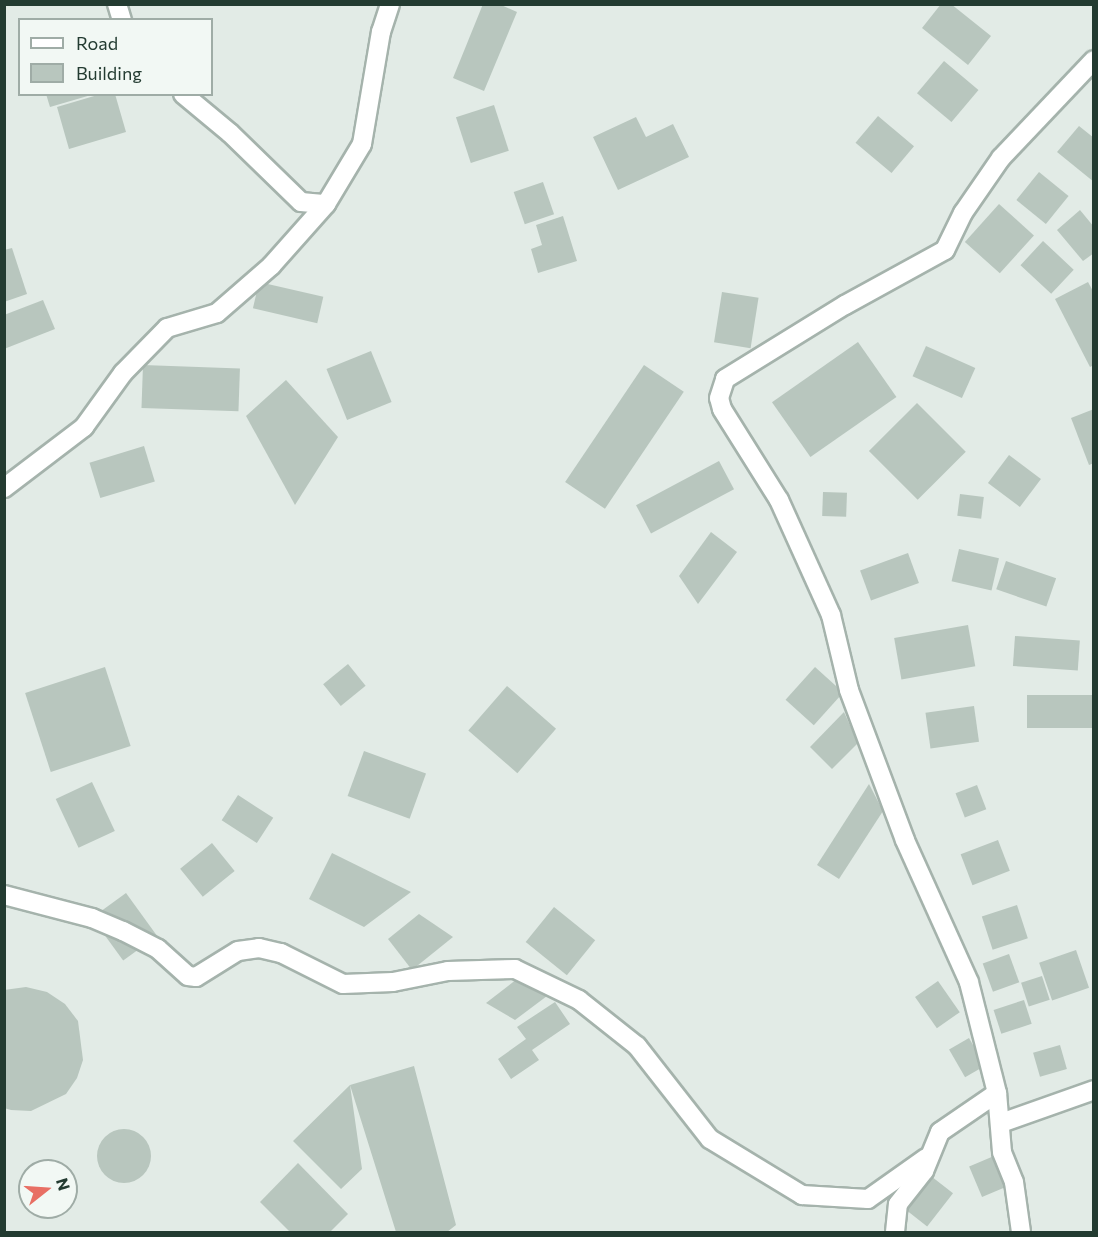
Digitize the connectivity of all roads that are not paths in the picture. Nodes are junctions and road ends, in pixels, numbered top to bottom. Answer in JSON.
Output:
{"nodes":[{"id":1,"x":390,"y":4,"type":"edge"},
{"id":2,"x":1094,"y":60,"type":"edge"},
{"id":3,"x":185,"y":96,"type":"edge"},
{"id":4,"x":326,"y":204,"type":"junction"},
{"id":5,"x":4,"y":488,"type":"edge"},
{"id":6,"x":4,"y":895,"type":"edge"},
{"id":7,"x":1094,"y":1090,"type":"edge"},
{"id":8,"x":997,"y":1093,"type":"junction"},
{"id":9,"x":1001,"y":1123,"type":"junction"},
{"id":10,"x":926,"y":1158,"type":"junction"},
{"id":11,"x":895,"y":1233,"type":"edge"},
{"id":12,"x":1021,"y":1233,"type":"edge"}],
"edges":[{"from":1,"to":4,"type":"street"},
{"from":2,"to":8,"type":"street"},
{"from":3,"to":4,"type":"street"},
{"from":4,"to":5,"type":"street"},
{"from":6,"to":10,"type":"street"},
{"from":7,"to":9,"type":"street"},
{"from":8,"to":9,"type":"street"},
{"from":8,"to":10,"type":"street"},
{"from":9,"to":12,"type":"street"},
{"from":10,"to":11,"type":"street"}]}
